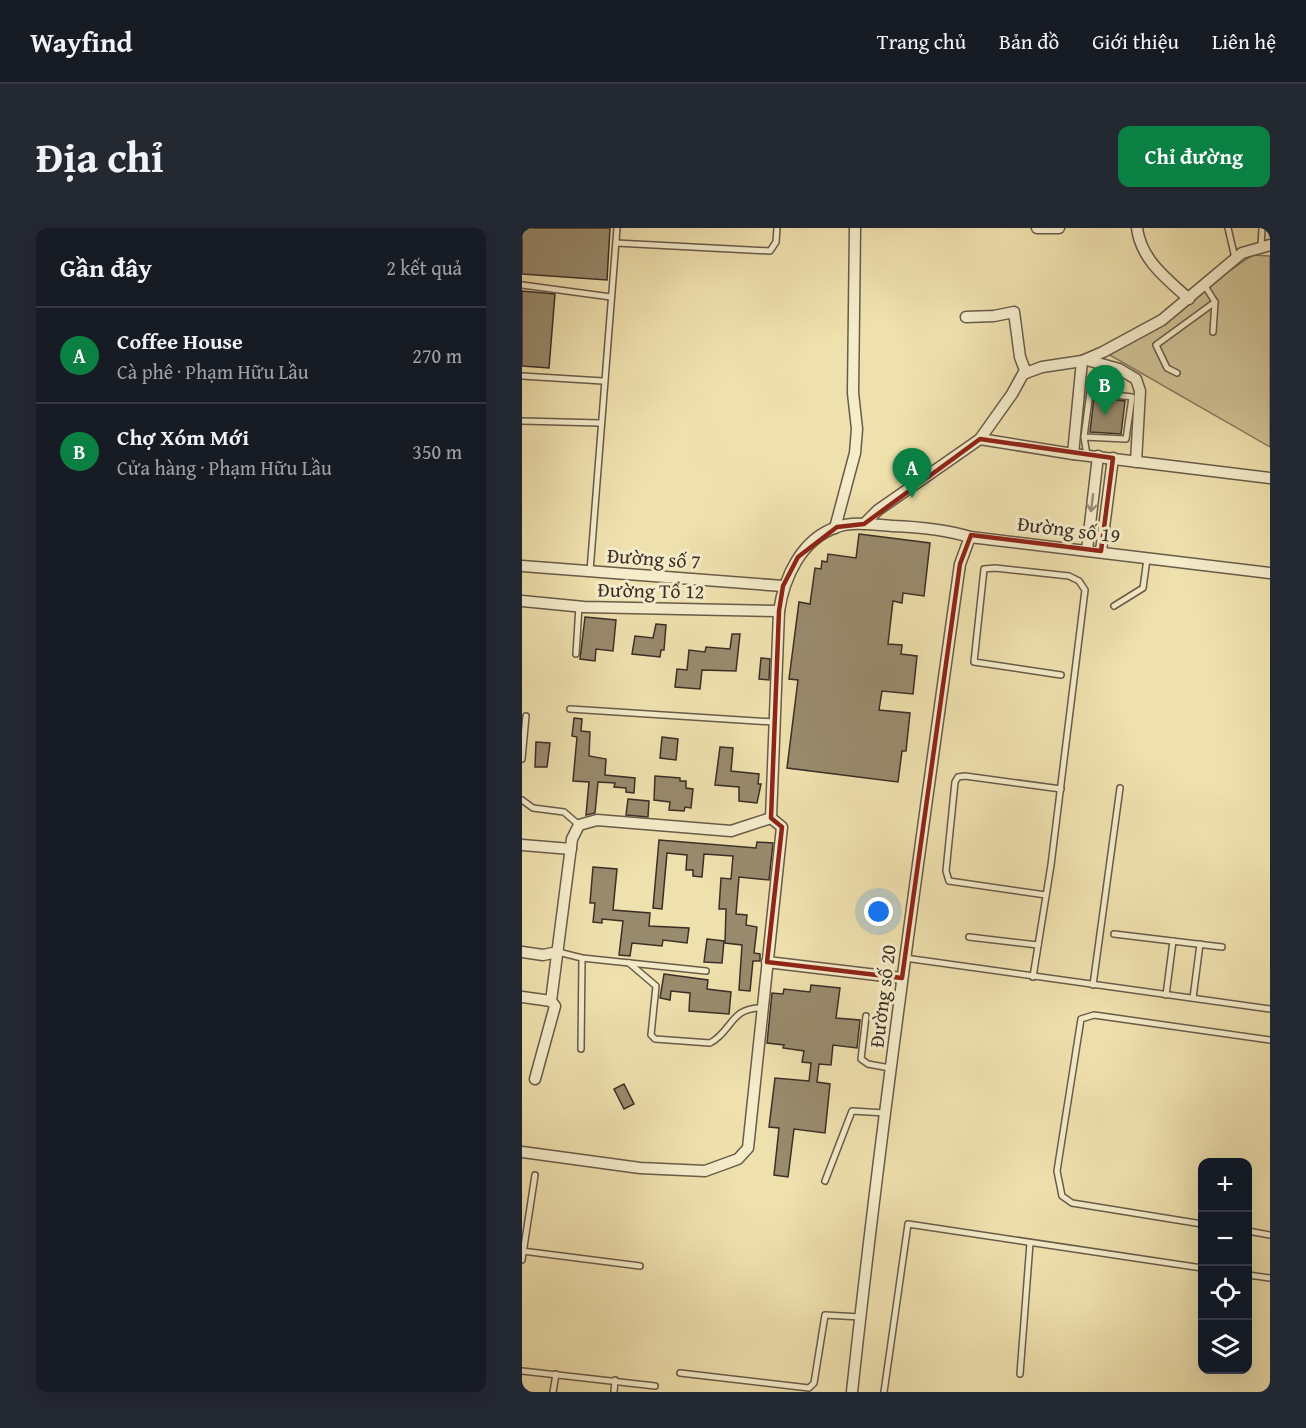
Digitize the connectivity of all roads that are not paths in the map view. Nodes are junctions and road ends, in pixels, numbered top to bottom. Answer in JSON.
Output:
{"nodes":[{"id":1,"x":617,"y":228,"type":"edge"},
{"id":2,"x":777,"y":228,"type":"edge"},
{"id":3,"x":855,"y":228,"type":"edge"},
{"id":4,"x":1037,"y":228,"type":"edge"},
{"id":5,"x":1059,"y":228,"type":"edge"},
{"id":6,"x":1137,"y":228,"type":"edge"},
{"id":7,"x":1228,"y":228,"type":"edge"},
{"id":8,"x":1262,"y":228,"type":"edge"},
{"id":9,"x":616,"y":243,"type":"junction"},
{"id":10,"x":1266,"y":246,"type":"edge"},
{"id":11,"x":1236,"y":259,"type":"junction"},
{"id":12,"x":522,"y":285,"type":"edge"},
{"id":13,"x":1205,"y":285,"type":"junction"},
{"id":14,"x":611,"y":297,"type":"junction"},
{"id":15,"x":1189,"y":299,"type":"junction"},
{"id":16,"x":1215,"y":302,"type":"junction"},
{"id":17,"x":966,"y":317,"type":"dead end"},
{"id":18,"x":1213,"y":332,"type":"dead end"},
{"id":19,"x":1085,"y":361,"type":"junction"},
{"id":20,"x":1177,"y":372,"type":"dead end"},
{"id":21,"x":1026,"y":373,"type":"junction"},
{"id":22,"x":522,"y":376,"type":"edge"},
{"id":23,"x":603,"y":381,"type":"junction"},
{"id":24,"x":522,"y":421,"type":"edge"},
{"id":25,"x":600,"y":423,"type":"junction"},
{"id":26,"x":1084,"y":436,"type":"junction"},
{"id":27,"x":980,"y":439,"type":"junction"},
{"id":28,"x":1073,"y":454,"type":"junction"},
{"id":29,"x":1092,"y":455,"type":"junction"},
{"id":30,"x":1113,"y":458,"type":"junction"},
{"id":31,"x":1136,"y":462,"type":"junction"},
{"id":32,"x":1270,"y":478,"type":"edge"},
{"id":33,"x":864,"y":524,"type":"junction"},
{"id":34,"x":835,"y":528,"type":"junction"},
{"id":35,"x":970,"y":537,"type":"junction"},
{"id":36,"x":1086,"y":550,"type":"junction"},
{"id":37,"x":1101,"y":551,"type":"junction"},
{"id":38,"x":1148,"y":557,"type":"junction"},
{"id":39,"x":522,"y":566,"type":"edge"},
{"id":40,"x":590,"y":571,"type":"junction"},
{"id":41,"x":1270,"y":573,"type":"edge"},
{"id":42,"x":783,"y":586,"type":"junction"},
{"id":43,"x":522,"y":601,"type":"edge"},
{"id":44,"x":579,"y":606,"type":"junction"},
{"id":45,"x":1114,"y":606,"type":"dead end"},
{"id":46,"x":779,"y":611,"type":"junction"},
{"id":47,"x":576,"y":654,"type":"dead end"},
{"id":48,"x":1061,"y":675,"type":"dead end"},
{"id":49,"x":570,"y":709,"type":"dead end"},
{"id":50,"x":526,"y":716,"type":"dead end"},
{"id":51,"x":773,"y":722,"type":"junction"},
{"id":52,"x":522,"y":759,"type":"edge"},
{"id":53,"x":1120,"y":788,"type":"dead end"},
{"id":54,"x":1061,"y":789,"type":"junction"},
{"id":55,"x":522,"y":800,"type":"edge"},
{"id":56,"x":771,"y":819,"type":"junction"},
{"id":57,"x":579,"y":825,"type":"junction"},
{"id":58,"x":522,"y":844,"type":"edge"},
{"id":59,"x":571,"y":849,"type":"junction"},
{"id":60,"x":1046,"y":895,"type":"junction"},
{"id":61,"x":1114,"y":934,"type":"dead end"},
{"id":62,"x":969,"y":937,"type":"dead end"},
{"id":63,"x":1173,"y":941,"type":"junction"},
{"id":64,"x":1200,"y":944,"type":"junction"},
{"id":65,"x":1038,"y":945,"type":"junction"},
{"id":66,"x":1222,"y":946,"type":"dead end"},
{"id":67,"x":522,"y":951,"type":"edge"},
{"id":68,"x":558,"y":952,"type":"junction"},
{"id":69,"x":582,"y":958,"type":"junction"},
{"id":70,"x":905,"y":958,"type":"junction"},
{"id":71,"x":766,"y":962,"type":"junction"},
{"id":72,"x":629,"y":963,"type":"junction"},
{"id":73,"x":706,"y":971,"type":"dead end"},
{"id":74,"x":1033,"y":977,"type":"junction"},
{"id":75,"x":902,"y":978,"type":"junction"},
{"id":76,"x":1093,"y":985,"type":"junction"},
{"id":77,"x":1166,"y":995,"type":"junction"},
{"id":78,"x":522,"y":997,"type":"edge"},
{"id":79,"x":1193,"y":998,"type":"junction"},
{"id":80,"x":551,"y":1000,"type":"junction"},
{"id":81,"x":762,"y":1008,"type":"junction"},
{"id":82,"x":1270,"y":1009,"type":"edge"},
{"id":83,"x":866,"y":1016,"type":"dead end"},
{"id":84,"x":1270,"y":1040,"type":"edge"},
{"id":85,"x":581,"y":1049,"type":"dead end"},
{"id":86,"x":890,"y":1068,"type":"junction"},
{"id":87,"x":535,"y":1079,"type":"dead end"},
{"id":88,"x":885,"y":1113,"type":"junction"},
{"id":89,"x":522,"y":1152,"type":"edge"},
{"id":90,"x":535,"y":1175,"type":"dead end"},
{"id":91,"x":825,"y":1181,"type":"dead end"},
{"id":92,"x":1198,"y":1223,"type":"edge"},
{"id":93,"x":1252,"y":1232,"type":"edge"},
{"id":94,"x":1270,"y":1235,"type":"edge"},
{"id":95,"x":1030,"y":1243,"type":"junction"},
{"id":96,"x":523,"y":1252,"type":"edge"},
{"id":97,"x":522,"y":1260,"type":"edge"},
{"id":98,"x":640,"y":1266,"type":"dead end"},
{"id":99,"x":1198,"y":1267,"type":"edge"},
{"id":100,"x":1252,"y":1276,"type":"edge"},
{"id":101,"x":1270,"y":1278,"type":"edge"},
{"id":102,"x":860,"y":1317,"type":"junction"},
{"id":103,"x":522,"y":1371,"type":"edge"},
{"id":104,"x":680,"y":1373,"type":"dead end"},
{"id":105,"x":556,"y":1374,"type":"junction"},
{"id":106,"x":1020,"y":1374,"type":"dead end"},
{"id":107,"x":615,"y":1380,"type":"junction"},
{"id":108,"x":655,"y":1386,"type":"dead end"},
{"id":109,"x":553,"y":1392,"type":"edge"},
{"id":110,"x":614,"y":1392,"type":"edge"},
{"id":111,"x":852,"y":1392,"type":"edge"},
{"id":112,"x":884,"y":1392,"type":"edge"}],
"edges":[{"from":1,"to":9,"type":"lane"},
{"from":2,"to":9,"type":"lane"},
{"from":3,"to":34,"type":"street"},
{"from":4,"to":5,"type":"street"},
{"from":6,"to":15,"type":"street"},
{"from":7,"to":11,"type":"lane"},
{"from":8,"to":10,"type":"lane"},
{"from":9,"to":14,"type":"lane"},
{"from":10,"to":11,"type":"street"},
{"from":11,"to":13,"type":"street"},
{"from":12,"to":14,"type":"lane"},
{"from":13,"to":15,"type":"street"},
{"from":13,"to":16,"type":"lane"},
{"from":14,"to":23,"type":"lane"},
{"from":15,"to":19,"type":"street"},
{"from":16,"to":18,"type":"lane"},
{"from":16,"to":20,"type":"lane"},
{"from":17,"to":21,"type":"street"},
{"from":19,"to":21,"type":"street"},
{"from":19,"to":28,"type":"street"},
{"from":19,"to":31,"type":"street"},
{"from":21,"to":27,"type":"street"},
{"from":22,"to":23,"type":"lane"},
{"from":23,"to":25,"type":"lane"},
{"from":24,"to":25,"type":"lane"},
{"from":25,"to":40,"type":"lane"},
{"from":26,"to":26,"type":"lane"},
{"from":26,"to":29,"type":"lane"},
{"from":27,"to":28,"type":"street"},
{"from":27,"to":33,"type":"street"},
{"from":28,"to":29,"type":"street"},
{"from":29,"to":30,"type":"street"},
{"from":29,"to":36,"type":"street","one_way":true},
{"from":30,"to":31,"type":"street"},
{"from":30,"to":37,"type":"street"},
{"from":31,"to":32,"type":"street"},
{"from":33,"to":34,"type":"street","name":"Đường số 19"},
{"from":33,"to":35,"type":"street","name":"Đường số 19"},
{"from":34,"to":42,"type":"street"},
{"from":35,"to":36,"type":"street","name":"Đường số 19"},
{"from":35,"to":70,"type":"street","name":"Đường số 20"},
{"from":36,"to":37,"type":"street","name":"Đường số 19"},
{"from":37,"to":38,"type":"street","name":"Đường số 19"},
{"from":38,"to":41,"type":"street","name":"Đường số 19"},
{"from":38,"to":45,"type":"lane"},
{"from":39,"to":40,"type":"street","name":"Đường số 7"},
{"from":40,"to":42,"type":"street","name":"Đường số 7"},
{"from":42,"to":46,"type":"street"},
{"from":43,"to":44,"type":"street","name":"Đường Tổ 12"},
{"from":44,"to":46,"type":"street","name":"Đường Tổ 12"},
{"from":44,"to":47,"type":"lane"},
{"from":46,"to":51,"type":"street"},
{"from":48,"to":54,"type":"lane"},
{"from":49,"to":51,"type":"lane"},
{"from":50,"to":52,"type":"lane"},
{"from":51,"to":56,"type":"street"},
{"from":53,"to":76,"type":"lane"},
{"from":54,"to":60,"type":"lane"},
{"from":54,"to":60,"type":"lane"},
{"from":55,"to":57,"type":"lane"},
{"from":56,"to":57,"type":"street"},
{"from":56,"to":71,"type":"street"},
{"from":57,"to":59,"type":"street"},
{"from":58,"to":59,"type":"street"},
{"from":59,"to":68,"type":"street"},
{"from":60,"to":65,"type":"lane"},
{"from":61,"to":63,"type":"lane"},
{"from":62,"to":65,"type":"lane"},
{"from":63,"to":64,"type":"lane"},
{"from":63,"to":77,"type":"lane"},
{"from":64,"to":66,"type":"lane"},
{"from":64,"to":79,"type":"lane"},
{"from":65,"to":74,"type":"lane"},
{"from":67,"to":68,"type":"street"},
{"from":68,"to":69,"type":"lane"},
{"from":68,"to":80,"type":"street"},
{"from":69,"to":72,"type":"lane"},
{"from":69,"to":85,"type":"lane"},
{"from":70,"to":74,"type":"lane"},
{"from":70,"to":75,"type":"street","name":"Đường số 20"},
{"from":71,"to":75,"type":"street"},
{"from":71,"to":81,"type":"street"},
{"from":72,"to":73,"type":"lane"},
{"from":72,"to":81,"type":"lane"},
{"from":74,"to":76,"type":"lane"},
{"from":75,"to":86,"type":"street","name":"Đường số 20"},
{"from":76,"to":77,"type":"lane"},
{"from":77,"to":79,"type":"lane"},
{"from":78,"to":80,"type":"street"},
{"from":79,"to":82,"type":"lane"},
{"from":80,"to":87,"type":"street"},
{"from":81,"to":89,"type":"street"},
{"from":83,"to":86,"type":"lane"},
{"from":84,"to":92,"type":"lane"},
{"from":86,"to":88,"type":"street","name":"Đường số 20"},
{"from":88,"to":91,"type":"lane"},
{"from":88,"to":102,"type":"street","name":"Đường số 20"},
{"from":90,"to":96,"type":"lane"},
{"from":93,"to":94,"type":"lane"},
{"from":95,"to":99,"type":"lane"},
{"from":95,"to":106,"type":"lane"},
{"from":95,"to":112,"type":"lane"},
{"from":96,"to":97,"type":"lane"},
{"from":96,"to":98,"type":"lane"},
{"from":100,"to":101,"type":"lane"},
{"from":102,"to":104,"type":"lane"},
{"from":102,"to":111,"type":"street","name":"Đường số 20"},
{"from":103,"to":105,"type":"lane"},
{"from":105,"to":107,"type":"lane"},
{"from":105,"to":109,"type":"lane"},
{"from":107,"to":108,"type":"lane"},
{"from":107,"to":110,"type":"lane"}]}
